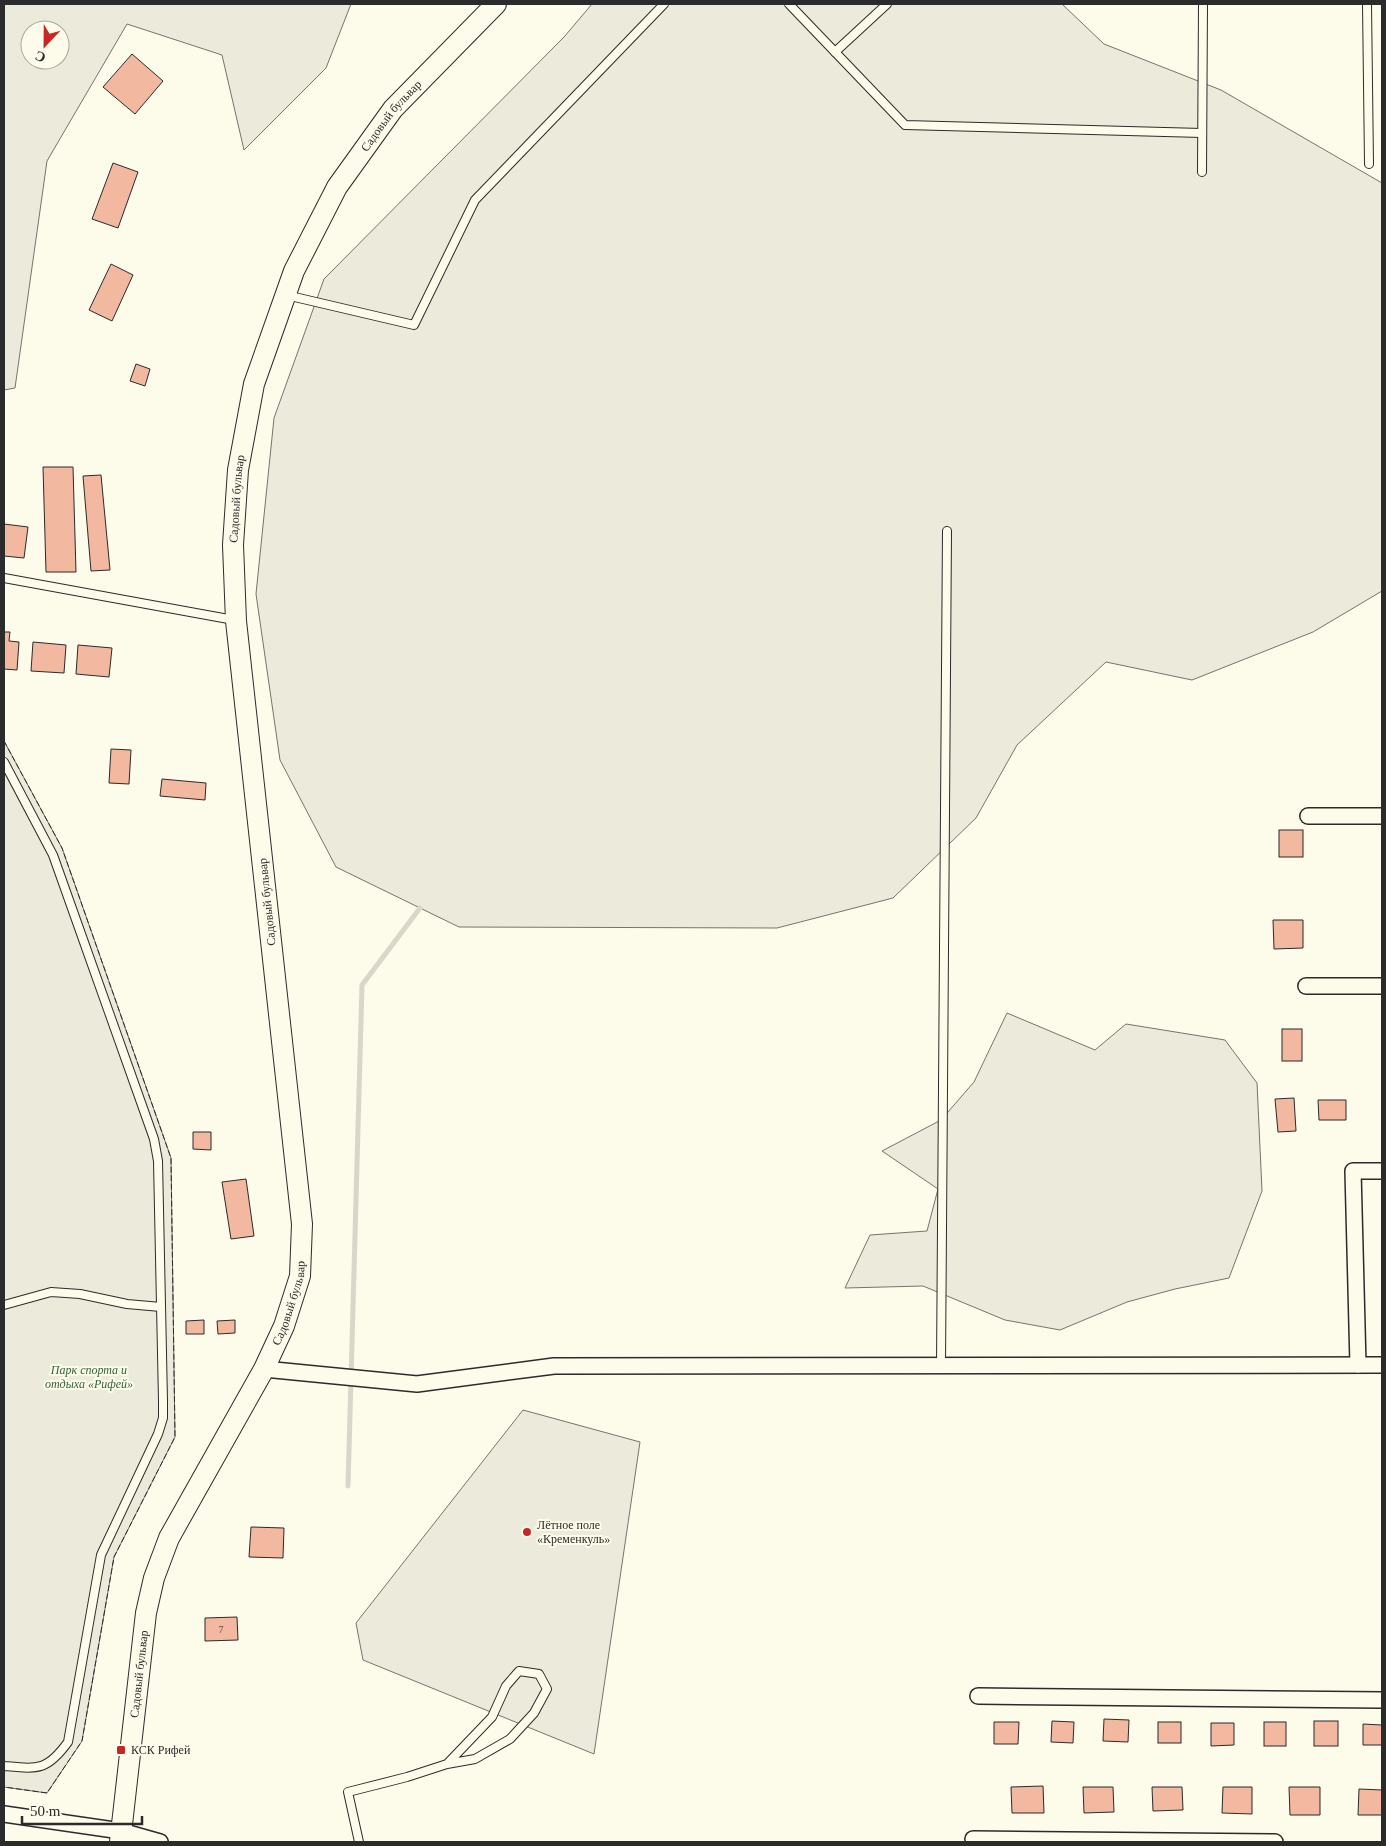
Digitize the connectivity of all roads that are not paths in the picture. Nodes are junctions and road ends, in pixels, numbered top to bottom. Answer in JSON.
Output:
{"nodes":[{"id":1,"x":496,"y":4,"type":"edge"},
{"id":2,"x":664,"y":4,"type":"edge"},
{"id":3,"x":790,"y":4,"type":"edge"},
{"id":4,"x":887,"y":4,"type":"edge"},
{"id":5,"x":1203,"y":4,"type":"edge"},
{"id":6,"x":1367,"y":4,"type":"edge"},
{"id":7,"x":835,"y":52,"type":"junction"},
{"id":8,"x":1202,"y":133,"type":"junction"},
{"id":9,"x":1368,"y":164,"type":"dead end"},
{"id":10,"x":1202,"y":172,"type":"dead end"},
{"id":11,"x":285,"y":294,"type":"junction"},
{"id":12,"x":947,"y":531,"type":"dead end"},
{"id":13,"x":4,"y":578,"type":"edge"},
{"id":14,"x":236,"y":621,"type":"junction"},
{"id":15,"x":4,"y":762,"type":"edge"},
{"id":16,"x":1308,"y":816,"type":"dead end"},
{"id":17,"x":1382,"y":816,"type":"edge"},
{"id":18,"x":1306,"y":986,"type":"dead end"},
{"id":19,"x":1382,"y":986,"type":"edge"},
{"id":20,"x":1382,"y":1171,"type":"edge"},
{"id":21,"x":4,"y":1305,"type":"edge"},
{"id":22,"x":161,"y":1307,"type":"junction"},
{"id":23,"x":1358,"y":1365,"type":"junction"},
{"id":24,"x":1382,"y":1365,"type":"edge"},
{"id":25,"x":941,"y":1366,"type":"junction"},
{"id":26,"x":264,"y":1369,"type":"junction"},
{"id":27,"x":978,"y":1696,"type":"dead end"},
{"id":28,"x":1382,"y":1700,"type":"edge"},
{"id":29,"x":447,"y":1764,"type":"junction"},
{"id":30,"x":4,"y":1766,"type":"edge"},
{"id":31,"x":4,"y":1814,"type":"edge"},
{"id":32,"x":121,"y":1836,"type":"edge"},
{"id":33,"x":973,"y":1839,"type":"dead end"},
{"id":34,"x":160,"y":1842,"type":"edge"},
{"id":35,"x":359,"y":1842,"type":"edge"},
{"id":36,"x":1275,"y":1842,"type":"edge"}],
"edges":[{"from":1,"to":11,"type":"street","name":"Садовый бульвар"},
{"from":2,"to":11,"type":"lane"},
{"from":3,"to":7,"type":"lane"},
{"from":4,"to":7,"type":"lane"},
{"from":5,"to":8,"type":"lane"},
{"from":6,"to":9,"type":"lane"},
{"from":7,"to":8,"type":"lane"},
{"from":8,"to":10,"type":"lane"},
{"from":11,"to":14,"type":"street","name":"Садовый бульвар"},
{"from":12,"to":25,"type":"lane"},
{"from":13,"to":14,"type":"lane"},
{"from":14,"to":26,"type":"street","name":"Садовый бульвар"},
{"from":15,"to":22,"type":"lane"},
{"from":16,"to":17,"type":"street"},
{"from":18,"to":19,"type":"street"},
{"from":20,"to":23,"type":"street"},
{"from":21,"to":22,"type":"lane"},
{"from":22,"to":30,"type":"lane"},
{"from":23,"to":24,"type":"street"},
{"from":23,"to":25,"type":"street"},
{"from":25,"to":26,"type":"street"},
{"from":26,"to":32,"type":"street","name":"Садовый бульвар"},
{"from":27,"to":28,"type":"street"},
{"from":29,"to":29,"type":"lane"},
{"from":29,"to":35,"type":"lane"},
{"from":31,"to":32,"type":"street"},
{"from":32,"to":34,"type":"street"},
{"from":33,"to":36,"type":"street"}]}
